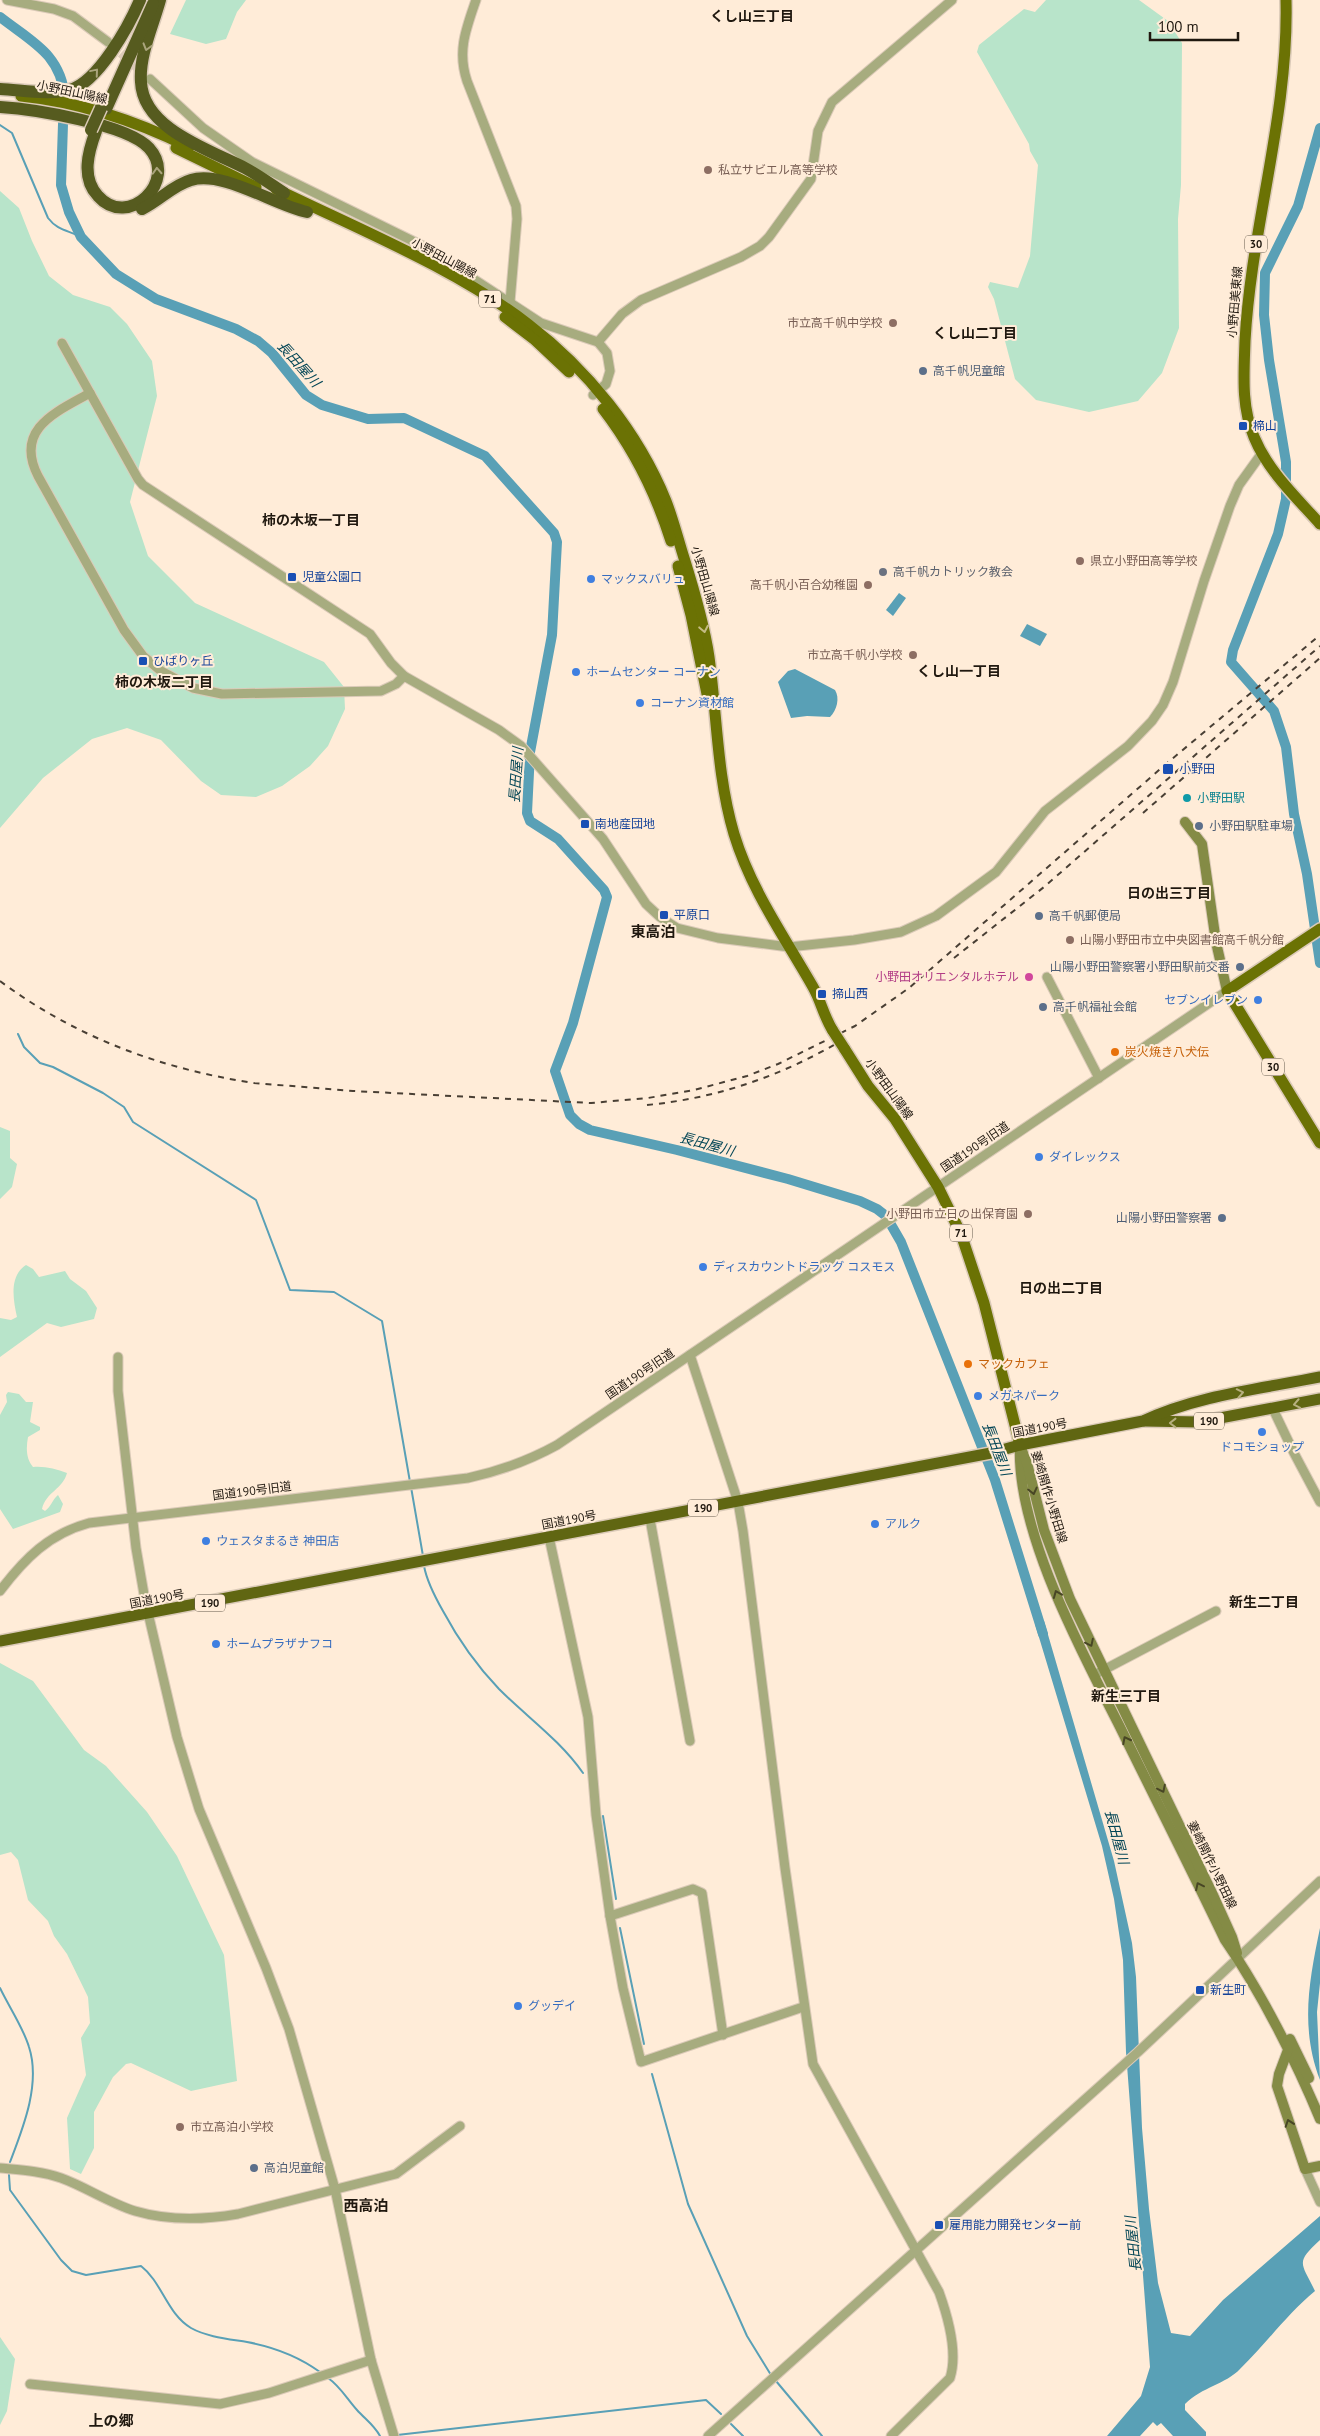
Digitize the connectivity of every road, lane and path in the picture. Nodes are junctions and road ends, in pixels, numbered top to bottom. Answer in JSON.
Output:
{"nodes":[{"id":1,"x":7,"y":0,"type":"edge"},
{"id":2,"x":140,"y":0,"type":"edge"},
{"id":3,"x":145,"y":0,"type":"edge"},
{"id":4,"x":155,"y":0,"type":"edge"},
{"id":5,"x":160,"y":0,"type":"edge"},
{"id":6,"x":476,"y":0,"type":"edge"},
{"id":7,"x":952,"y":0,"type":"edge"},
{"id":8,"x":1286,"y":0,"type":"edge"},
{"id":9,"x":108,"y":42,"type":"tunnel mouth"},
{"id":10,"x":150,"y":80,"type":"tunnel mouth"},
{"id":11,"x":0,"y":89,"type":"edge"},
{"id":12,"x":0,"y":95,"type":"edge"},
{"id":13,"x":0,"y":102,"type":"edge"},
{"id":14,"x":0,"y":107,"type":"edge"},
{"id":15,"x":104,"y":108,"type":"junction"},
{"id":16,"x":94,"y":131,"type":"junction"},
{"id":17,"x":284,"y":192,"type":"junction"},
{"id":18,"x":307,"y":212,"type":"junction"},
{"id":19,"x":510,"y":302,"type":"junction"},
{"id":20,"x":598,"y":342,"type":"junction"},
{"id":21,"x":62,"y":343,"type":"dead end"},
{"id":22,"x":90,"y":393,"type":"junction"},
{"id":23,"x":595,"y":393,"type":"junction"},
{"id":24,"x":1262,"y":452,"type":"junction"},
{"id":25,"x":1320,"y":524,"type":"edge"},
{"id":26,"x":404,"y":676,"type":"junction"},
{"id":27,"x":1186,"y":822,"type":"dead end"},
{"id":28,"x":1316,"y":932,"type":"edge"},
{"id":29,"x":789,"y":947,"type":"junction"},
{"id":30,"x":1047,"y":977,"type":"dead end"},
{"id":31,"x":1226,"y":991,"type":"junction"},
{"id":32,"x":1099,"y":1078,"type":"junction"},
{"id":33,"x":1320,"y":1143,"type":"edge"},
{"id":34,"x":938,"y":1187,"type":"junction"},
{"id":35,"x":690,"y":1355,"type":"junction"},
{"id":36,"x":118,"y":1357,"type":"dead end"},
{"id":37,"x":1320,"y":1377,"type":"edge"},
{"id":38,"x":1320,"y":1399,"type":"edge"},
{"id":39,"x":1207,"y":1400,"type":"junction"},
{"id":40,"x":1273,"y":1409,"type":"junction"},
{"id":41,"x":1143,"y":1421,"type":"junction"},
{"id":42,"x":1212,"y":1421,"type":"junction"},
{"id":43,"x":1020,"y":1445,"type":"junction"},
{"id":44,"x":738,"y":1502,"type":"junction"},
{"id":45,"x":1320,"y":1502,"type":"edge"},
{"id":46,"x":132,"y":1518,"type":"junction"},
{"id":47,"x":650,"y":1519,"type":"junction"},
{"id":48,"x":549,"y":1537,"type":"junction"},
{"id":49,"x":0,"y":1591,"type":"edge"},
{"id":50,"x":1216,"y":1611,"type":"dead end"},
{"id":51,"x":149,"y":1615,"type":"junction"},
{"id":52,"x":0,"y":1641,"type":"edge"},
{"id":53,"x":1103,"y":1670,"type":"junction"},
{"id":54,"x":1094,"y":1675,"type":"junction"},
{"id":55,"x":690,"y":1741,"type":"dead end"},
{"id":56,"x":1320,"y":1881,"type":"edge"},
{"id":57,"x":610,"y":1916,"type":"junction"},
{"id":58,"x":1238,"y":1960,"type":"junction"},
{"id":59,"x":1256,"y":1992,"type":"junction"},
{"id":60,"x":803,"y":2008,"type":"junction"},
{"id":61,"x":723,"y":2035,"type":"junction"},
{"id":62,"x":1288,"y":2050,"type":"junction"},
{"id":63,"x":1320,"y":2104,"type":"edge"},
{"id":64,"x":1319,"y":2118,"type":"edge"},
{"id":65,"x":460,"y":2126,"type":"dead end"},
{"id":66,"x":1320,"y":2166,"type":"edge"},
{"id":67,"x":0,"y":2168,"type":"edge"},
{"id":68,"x":1305,"y":2169,"type":"junction"},
{"id":69,"x":335,"y":2190,"type":"junction"},
{"id":70,"x":1320,"y":2202,"type":"edge"},
{"id":71,"x":916,"y":2251,"type":"junction"},
{"id":72,"x":371,"y":2360,"type":"junction"},
{"id":73,"x":30,"y":2384,"type":"dead end"},
{"id":74,"x":394,"y":2436,"type":"edge"},
{"id":75,"x":708,"y":2436,"type":"edge"},
{"id":76,"x":891,"y":2436,"type":"edge"}],
"edges":[{"from":1,"to":9,"type":"street"},
{"from":11,"to":2,"type":"highway","one_way":true},
{"from":3,"to":15,"type":"highway"},
{"from":4,"to":15,"type":"highway"},
{"from":5,"to":17,"type":"highway","one_way":true},
{"from":6,"to":19,"type":"street"},
{"from":7,"to":20,"type":"street"},
{"from":8,"to":24,"type":"main road","name":"小野田美東線","number":"30"},
{"from":10,"to":19,"type":"street"},
{"from":12,"to":17,"type":"main road","name":"小野田山陽線","number":"71"},
{"from":13,"to":18,"type":"main road","name":"小野田山陽線","number":"71"},
{"from":16,"to":14,"type":"highway","one_way":true},
{"from":15,"to":16,"type":"highway","bridge":true},
{"from":16,"to":18,"type":"highway"},
{"from":17,"to":23,"type":"main road","name":"小野田山陽線","number":"71"},
{"from":18,"to":23,"type":"main road","name":"小野田山陽線","number":"71"},
{"from":19,"to":20,"type":"street"},
{"from":20,"to":23,"type":"street"},
{"from":21,"to":22,"type":"street"},
{"from":22,"to":26,"type":"street"},
{"from":22,"to":26,"type":"street"},
{"from":23,"to":29,"type":"main road","name":"小野田山陽線","number":"71"},
{"from":24,"to":25,"type":"main road","name":"小野田美東線","number":"30"},
{"from":24,"to":29,"type":"street"},
{"from":26,"to":29,"type":"street"},
{"from":27,"to":31,"type":"main road"},
{"from":28,"to":31,"type":"main road"},
{"from":29,"to":34,"type":"main road","name":"小野田山陽線","number":"71","bridge":true},
{"from":30,"to":32,"type":"street"},
{"from":31,"to":32,"type":"street","name":"国道190号旧道"},
{"from":31,"to":33,"type":"main road","number":"30"},
{"from":32,"to":34,"type":"street","name":"国道190号旧道"},
{"from":34,"to":35,"type":"street","name":"国道190号旧道"},
{"from":34,"to":43,"type":"main road","name":"小野田山陽線","number":"71"},
{"from":35,"to":44,"type":"street"},
{"from":35,"to":46,"type":"street","name":"国道190号旧道"},
{"from":36,"to":46,"type":"street"},
{"from":39,"to":37,"type":"highway","name":"国道190号","number":"190","one_way":true},
{"from":38,"to":40,"type":"highway","name":"国道190号","number":"190","one_way":true},
{"from":39,"to":41,"type":"highway","name":"国道190号","number":"190"},
{"from":39,"to":42,"type":"highway"},
{"from":40,"to":42,"type":"highway","name":"国道190号","number":"190"},
{"from":40,"to":45,"type":"street"},
{"from":42,"to":41,"type":"highway","name":"国道190号","number":"190","one_way":true},
{"from":41,"to":43,"type":"highway","name":"国道190号","number":"190"},
{"from":43,"to":44,"type":"highway","name":"国道190号","number":"190"},
{"from":43,"to":53,"type":"main road","name":"妻崎開作小野田線","one_way":true},
{"from":54,"to":43,"type":"main road","name":"妻崎開作小野田線","one_way":true},
{"from":44,"to":47,"type":"highway","name":"国道190号","number":"190"},
{"from":44,"to":60,"type":"street"},
{"from":46,"to":49,"type":"street","name":"国道190号旧道"},
{"from":46,"to":51,"type":"street"},
{"from":47,"to":48,"type":"highway","name":"国道190号","number":"190"},
{"from":47,"to":55,"type":"street"},
{"from":48,"to":51,"type":"highway","name":"国道190号","number":"190"},
{"from":48,"to":57,"type":"street"},
{"from":50,"to":53,"type":"street"},
{"from":51,"to":52,"type":"highway","name":"国道190号","number":"190"},
{"from":51,"to":69,"type":"street"},
{"from":53,"to":54,"type":"street"},
{"from":53,"to":58,"type":"main road","name":"妻崎開作小野田線","one_way":true},
{"from":58,"to":54,"type":"main road","name":"妻崎開作小野田線","one_way":true},
{"from":56,"to":58,"type":"street"},
{"from":57,"to":61,"type":"street"},
{"from":57,"to":61,"type":"street"},
{"from":58,"to":59,"type":"main road","name":"妻崎開作小野田線"},
{"from":58,"to":71,"type":"street"},
{"from":59,"to":62,"type":"main road","name":"妻崎開作小野田線"},
{"from":59,"to":63,"type":"main road"},
{"from":60,"to":61,"type":"street"},
{"from":60,"to":71,"type":"street"},
{"from":62,"to":64,"type":"main road","name":"妻崎開作小野田線"},
{"from":68,"to":62,"type":"main road","one_way":true},
{"from":65,"to":69,"type":"street"},
{"from":66,"to":68,"type":"main road"},
{"from":67,"to":69,"type":"street"},
{"from":68,"to":70,"type":"street"},
{"from":69,"to":72,"type":"street"},
{"from":71,"to":75,"type":"street"},
{"from":71,"to":76,"type":"street"},
{"from":72,"to":73,"type":"street"},
{"from":72,"to":74,"type":"street"}]}
